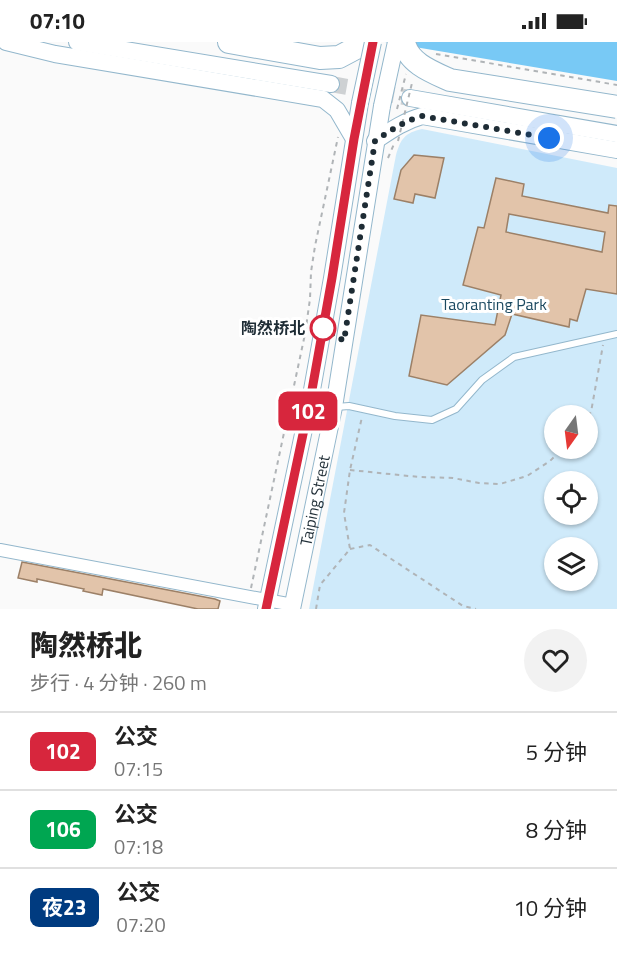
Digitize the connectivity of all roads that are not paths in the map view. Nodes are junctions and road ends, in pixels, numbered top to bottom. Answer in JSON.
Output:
{"nodes":[{"id":1,"x":6,"y":42,"type":"edge"},
{"id":2,"x":77,"y":42,"type":"edge"},
{"id":3,"x":229,"y":42,"type":"edge"},
{"id":4,"x":362,"y":44,"type":"edge"},
{"id":5,"x":406,"y":46,"type":"edge"},
{"id":6,"x":331,"y":84,"type":"tunnel mouth"},
{"id":7,"x":411,"y":90,"type":"tunnel mouth"},
{"id":8,"x":617,"y":107,"type":"edge"},
{"id":9,"x":617,"y":134,"type":"edge"},
{"id":10,"x":354,"y":139,"type":"junction"},
{"id":11,"x":375,"y":141,"type":"junction"},
{"id":12,"x":617,"y":150,"type":"edge"},
{"id":13,"x":617,"y":333,"type":"edge"},
{"id":14,"x":334,"y":407,"type":"junction"},
{"id":15,"x":0,"y":550,"type":"edge"},
{"id":16,"x":267,"y":604,"type":"edge"},
{"id":17,"x":292,"y":607,"type":"edge"}],
"edges":[{"from":1,"to":10,"type":"main road"},
{"from":2,"to":6,"type":"main road"},
{"from":3,"to":4,"type":"highway"},
{"from":4,"to":10,"type":"main road","name":"Taiping Street","bridge":true},
{"from":5,"to":8,"type":"highway","bridge":true},
{"from":5,"to":11,"type":"main road","name":"Taiping Street","bridge":true},
{"from":7,"to":9,"type":"main road"},
{"from":10,"to":16,"type":"main road","name":"Taiping Street"},
{"from":11,"to":12,"type":"main road"},
{"from":11,"to":14,"type":"main road","name":"Taiping Street"},
{"from":13,"to":14,"type":"lane"},
{"from":14,"to":17,"type":"main road","name":"Taiping Street"},
{"from":15,"to":16,"type":"street"},
{"from":16,"to":17,"type":"street"}]}
